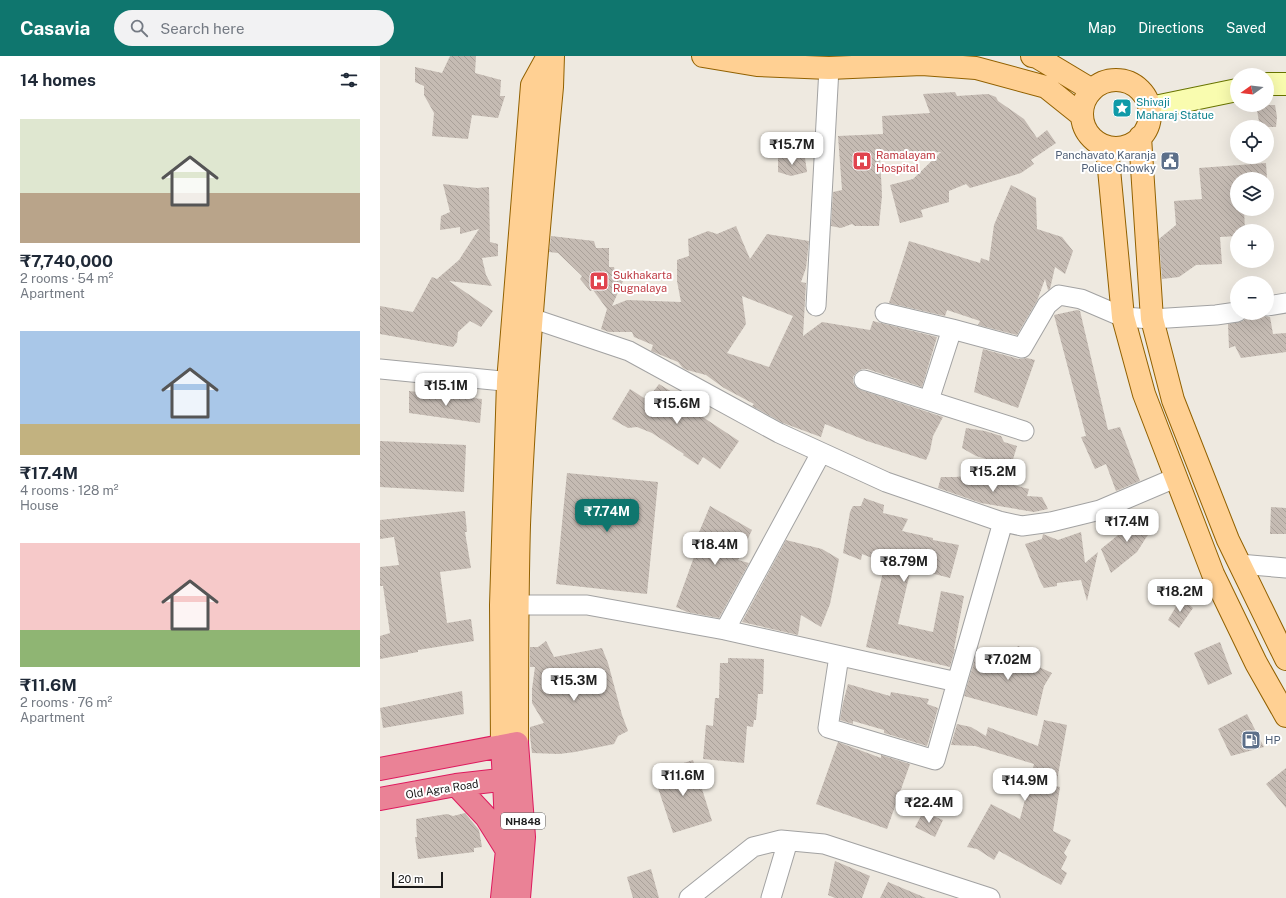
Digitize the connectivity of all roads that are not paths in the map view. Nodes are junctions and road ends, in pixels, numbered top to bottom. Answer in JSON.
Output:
{"nodes":[{"id":1,"x":548,"y":56,"type":"edge"},
{"id":2,"x":553,"y":56,"type":"edge"},
{"id":3,"x":703,"y":56,"type":"edge"},
{"id":4,"x":1035,"y":56,"type":"edge"},
{"id":5,"x":830,"y":68,"type":"junction"},
{"id":6,"x":1274,"y":84,"type":"edge"},
{"id":7,"x":1286,"y":84,"type":"edge"},
{"id":8,"x":1092,"y":90,"type":"junction"},
{"id":9,"x":1230,"y":91,"type":"edge"},
{"id":10,"x":1150,"y":108,"type":"junction"},
{"id":11,"x":1081,"y":115,"type":"junction"},
{"id":12,"x":1140,"y":137,"type":"junction"},
{"id":13,"x":1108,"y":148,"type":"junction"},
{"id":14,"x":1286,"y":303,"type":"edge"},
{"id":15,"x":1274,"y":305,"type":"edge"},
{"id":16,"x":816,"y":306,"type":"dead end"},
{"id":17,"x":885,"y":313,"type":"dead end"},
{"id":18,"x":1230,"y":313,"type":"edge"},
{"id":19,"x":522,"y":314,"type":"junction"},
{"id":20,"x":1123,"y":317,"type":"junction"},
{"id":21,"x":1152,"y":319,"type":"junction"},
{"id":22,"x":952,"y":329,"type":"junction"},
{"id":23,"x":380,"y":369,"type":"edge"},
{"id":24,"x":864,"y":380,"type":"dead end"},
{"id":25,"x":518,"y":383,"type":"junction"},
{"id":26,"x":930,"y":400,"type":"junction"},
{"id":27,"x":1024,"y":431,"type":"dead end"},
{"id":28,"x":821,"y":453,"type":"junction"},
{"id":29,"x":1175,"y":478,"type":"junction"},
{"id":30,"x":1003,"y":522,"type":"junction"},
{"id":31,"x":1239,"y":564,"type":"junction"},
{"id":32,"x":1286,"y":568,"type":"edge"},
{"id":33,"x":509,"y":605,"type":"junction"},
{"id":34,"x":725,"y":630,"type":"junction"},
{"id":35,"x":839,"y":656,"type":"junction"},
{"id":36,"x":1286,"y":659,"type":"edge"},
{"id":37,"x":957,"y":682,"type":"junction"},
{"id":38,"x":1286,"y":716,"type":"edge"},
{"id":39,"x":509,"y":745,"type":"junction"},
{"id":40,"x":380,"y":769,"type":"edge"},
{"id":41,"x":512,"y":779,"type":"junction"},
{"id":42,"x":456,"y":785,"type":"junction"},
{"id":43,"x":380,"y":799,"type":"edge"},
{"id":44,"x":788,"y":841,"type":"junction"},
{"id":45,"x":507,"y":850,"type":"junction"},
{"id":46,"x":714,"y":878,"type":"junction"},
{"id":47,"x":502,"y":898,"type":"edge"},
{"id":48,"x":519,"y":898,"type":"edge"},
{"id":49,"x":689,"y":898,"type":"edge"},
{"id":50,"x":712,"y":898,"type":"edge"},
{"id":51,"x":771,"y":898,"type":"edge"},
{"id":52,"x":990,"y":898,"type":"edge"}],
"edges":[{"from":1,"to":19,"type":"main road"},
{"from":2,"to":19,"type":"main road"},
{"from":3,"to":5,"type":"main road"},
{"from":4,"to":8,"type":"main road"},
{"from":5,"to":11,"type":"main road"},
{"from":5,"to":16,"type":"street"},
{"from":6,"to":7,"type":"street"},
{"from":8,"to":10,"type":"main road"},
{"from":8,"to":11,"type":"main road"},
{"from":9,"to":10,"type":"street"},
{"from":10,"to":12,"type":"main road"},
{"from":11,"to":13,"type":"main road"},
{"from":12,"to":13,"type":"main road"},
{"from":12,"to":21,"type":"main road"},
{"from":13,"to":20,"type":"main road"},
{"from":14,"to":15,"type":"street"},
{"from":17,"to":22,"type":"street"},
{"from":18,"to":21,"type":"street"},
{"from":19,"to":25,"type":"main road"},
{"from":19,"to":28,"type":"street"},
{"from":20,"to":21,"type":"street"},
{"from":20,"to":22,"type":"street"},
{"from":20,"to":29,"type":"main road"},
{"from":21,"to":31,"type":"main road"},
{"from":22,"to":26,"type":"street"},
{"from":23,"to":25,"type":"street"},
{"from":24,"to":26,"type":"street"},
{"from":25,"to":33,"type":"main road"},
{"from":26,"to":27,"type":"street"},
{"from":28,"to":30,"type":"street"},
{"from":28,"to":34,"type":"street"},
{"from":29,"to":30,"type":"street"},
{"from":29,"to":38,"type":"main road"},
{"from":30,"to":37,"type":"street"},
{"from":31,"to":32,"type":"street"},
{"from":31,"to":36,"type":"main road"},
{"from":33,"to":34,"type":"street"},
{"from":33,"to":39,"type":"main road"},
{"from":34,"to":35,"type":"street"},
{"from":35,"to":37,"type":"street"},
{"from":35,"to":37,"type":"street"},
{"from":39,"to":40,"type":"highway"},
{"from":39,"to":41,"type":"highway","number":"NH848"},
{"from":41,"to":42,"type":"highway","name":"Old Agra Road"},
{"from":41,"to":45,"type":"highway","number":"NH848"},
{"from":41,"to":48,"type":"highway","number":"NH848"},
{"from":42,"to":43,"type":"highway","name":"Old Agra Road"},
{"from":42,"to":45,"type":"highway"},
{"from":44,"to":46,"type":"street"},
{"from":44,"to":51,"type":"street"},
{"from":44,"to":52,"type":"street"},
{"from":45,"to":47,"type":"highway","number":"NH848"},
{"from":46,"to":49,"type":"street"},
{"from":46,"to":50,"type":"street"}]}
